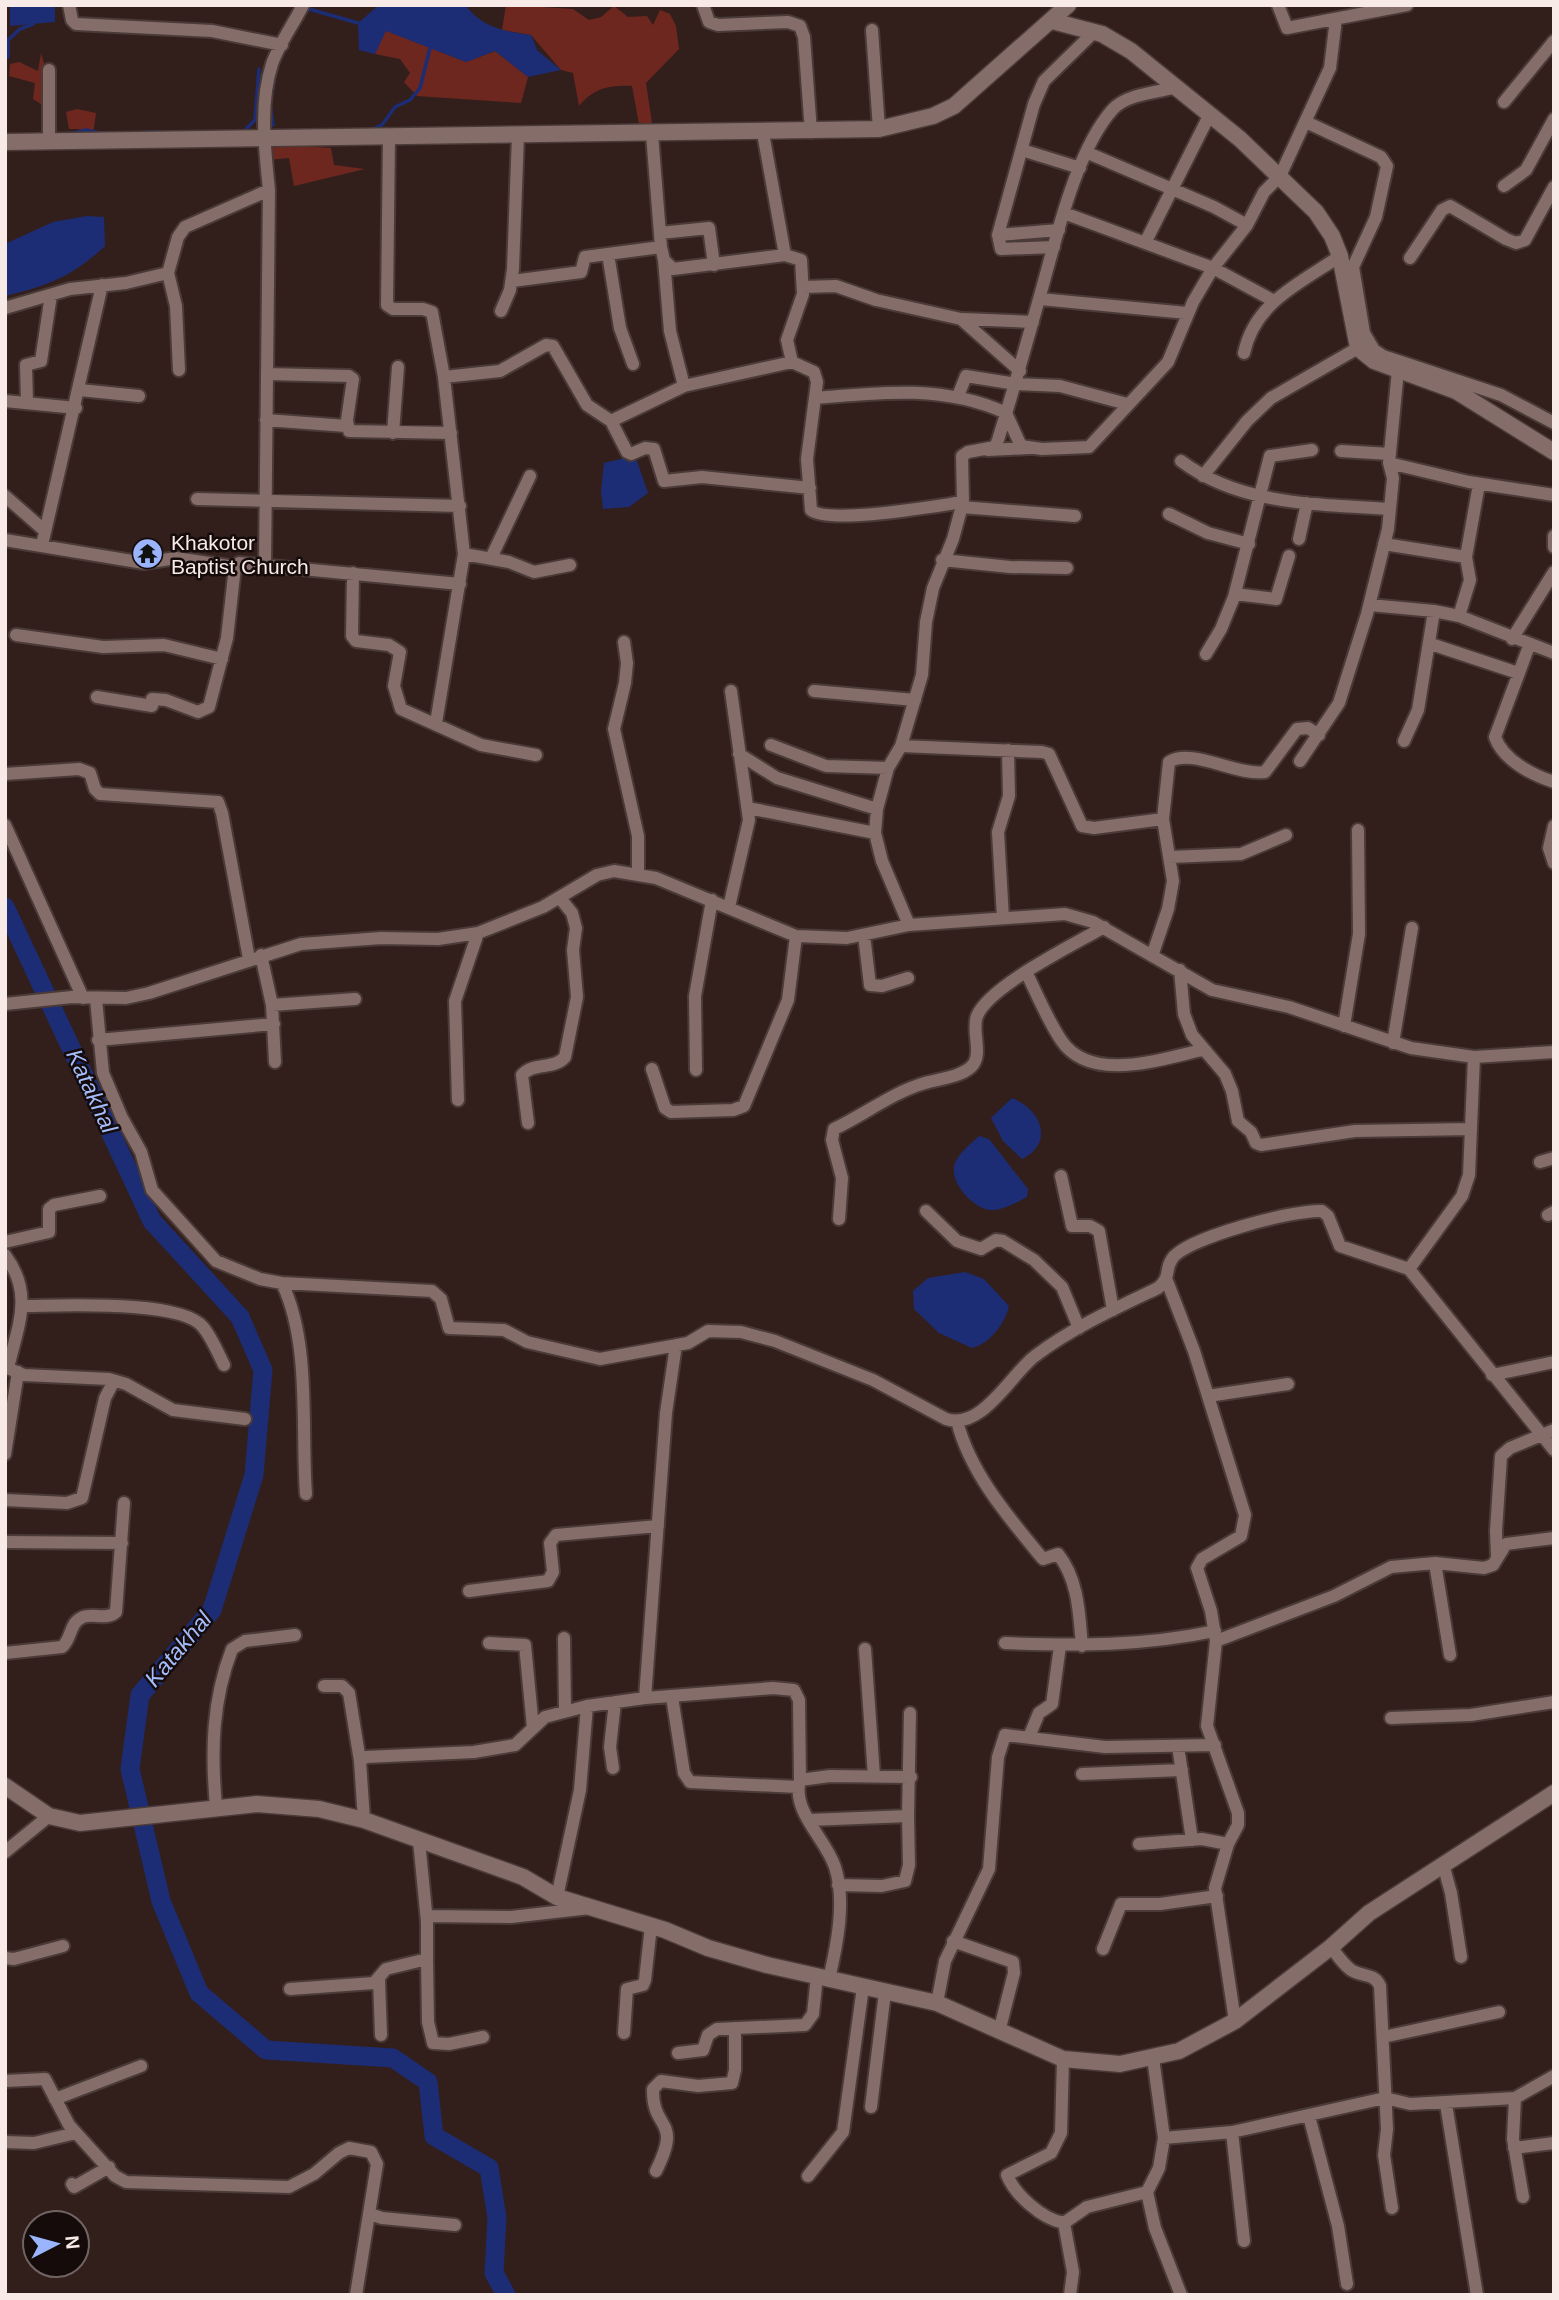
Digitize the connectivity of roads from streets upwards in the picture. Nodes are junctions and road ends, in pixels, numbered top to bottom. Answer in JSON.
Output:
{"nodes":[{"id":1,"x":69,"y":5,"type":"edge"},
{"id":2,"x":303,"y":5,"type":"edge"},
{"id":3,"x":703,"y":5,"type":"edge"},
{"id":4,"x":1068,"y":5,"type":"edge"},
{"id":5,"x":1278,"y":5,"type":"edge"},
{"id":6,"x":1407,"y":5,"type":"edge"},
{"id":7,"x":1335,"y":19,"type":"junction"},
{"id":8,"x":1052,"y":21,"type":"junction"},
{"id":9,"x":872,"y":30,"type":"dead end"},
{"id":10,"x":1094,"y":32,"type":"junction"},
{"id":11,"x":1554,"y":41,"type":"edge"},
{"id":12,"x":282,"y":45,"type":"junction"},
{"id":13,"x":49,"y":71,"type":"dead end"},
{"id":14,"x":1178,"y":87,"type":"junction"},
{"id":15,"x":1504,"y":102,"type":"dead end"},
{"id":16,"x":1210,"y":114,"type":"junction"},
{"id":17,"x":1554,"y":119,"type":"edge"},
{"id":18,"x":1306,"y":122,"type":"junction"},
{"id":19,"x":879,"y":129,"type":"junction"},
{"id":20,"x":811,"y":132,"type":"junction"},
{"id":21,"x":764,"y":133,"type":"junction"},
{"id":22,"x":652,"y":134,"type":"junction"},
{"id":23,"x":518,"y":135,"type":"junction"},
{"id":24,"x":389,"y":137,"type":"junction"},
{"id":25,"x":264,"y":138,"type":"junction"},
{"id":26,"x":50,"y":141,"type":"junction"},
{"id":27,"x":5,"y":142,"type":"edge"},
{"id":28,"x":1022,"y":150,"type":"junction"},
{"id":29,"x":1088,"y":152,"type":"junction"},
{"id":30,"x":1080,"y":168,"type":"junction"},
{"id":31,"x":1280,"y":176,"type":"junction"},
{"id":32,"x":1504,"y":186,"type":"dead end"},
{"id":33,"x":1554,"y":187,"type":"edge"},
{"id":34,"x":269,"y":190,"type":"junction"},
{"id":35,"x":1170,"y":190,"type":"junction"},
{"id":36,"x":1064,"y":213,"type":"junction"},
{"id":37,"x":1247,"y":225,"type":"junction"},
{"id":38,"x":1059,"y":230,"type":"junction"},
{"id":39,"x":660,"y":233,"type":"junction"},
{"id":40,"x":998,"y":235,"type":"junction"},
{"id":41,"x":1145,"y":243,"type":"junction"},
{"id":42,"x":1054,"y":247,"type":"junction"},
{"id":43,"x":663,"y":253,"type":"junction"},
{"id":44,"x":608,"y":254,"type":"junction"},
{"id":45,"x":785,"y":255,"type":"junction"},
{"id":46,"x":1339,"y":256,"type":"junction"},
{"id":47,"x":1410,"y":258,"type":"dead end"},
{"id":48,"x":714,"y":265,"type":"junction"},
{"id":49,"x":1213,"y":268,"type":"junction"},
{"id":50,"x":168,"y":273,"type":"junction"},
{"id":51,"x":512,"y":281,"type":"junction"},
{"id":52,"x":102,"y":285,"type":"junction"},
{"id":53,"x":803,"y":287,"type":"junction"},
{"id":54,"x":51,"y":295,"type":"junction"},
{"id":55,"x":1040,"y":299,"type":"junction"},
{"id":56,"x":1274,"y":302,"type":"junction"},
{"id":57,"x":5,"y":308,"type":"edge"},
{"id":58,"x":501,"y":311,"type":"dead end"},
{"id":59,"x":1187,"y":313,"type":"junction"},
{"id":60,"x":961,"y":319,"type":"junction"},
{"id":61,"x":1033,"y":321,"type":"junction"},
{"id":62,"x":1357,"y":348,"type":"junction"},
{"id":63,"x":1244,"y":353,"type":"dead end"},
{"id":64,"x":792,"y":362,"type":"junction"},
{"id":65,"x":633,"y":364,"type":"dead end"},
{"id":66,"x":398,"y":367,"type":"dead end"},
{"id":67,"x":179,"y":370,"type":"dead end"},
{"id":68,"x":1398,"y":370,"type":"junction"},
{"id":69,"x":1020,"y":371,"type":"junction"},
{"id":70,"x":267,"y":374,"type":"junction"},
{"id":71,"x":444,"y":377,"type":"junction"},
{"id":72,"x":1016,"y":384,"type":"junction"},
{"id":73,"x":684,"y":386,"type":"junction"},
{"id":74,"x":80,"y":390,"type":"junction"},
{"id":75,"x":139,"y":396,"type":"dead end"},
{"id":76,"x":958,"y":396,"type":"junction"},
{"id":77,"x":815,"y":398,"type":"junction"},
{"id":78,"x":5,"y":401,"type":"edge"},
{"id":79,"x":27,"y":403,"type":"junction"},
{"id":80,"x":1127,"y":404,"type":"junction"},
{"id":81,"x":76,"y":408,"type":"junction"},
{"id":82,"x":1006,"y":413,"type":"junction"},
{"id":83,"x":266,"y":420,"type":"junction"},
{"id":84,"x":611,"y":421,"type":"junction"},
{"id":85,"x":1554,"y":423,"type":"edge"},
{"id":86,"x":346,"y":426,"type":"junction"},
{"id":87,"x":393,"y":433,"type":"junction"},
{"id":88,"x":451,"y":433,"type":"junction"},
{"id":89,"x":1032,"y":448,"type":"junction"},
{"id":90,"x":988,"y":450,"type":"junction"},
{"id":91,"x":1312,"y":450,"type":"dead end"},
{"id":92,"x":1341,"y":451,"type":"dead end"},
{"id":93,"x":1554,"y":452,"type":"edge"},
{"id":94,"x":1389,"y":458,"type":"junction"},
{"id":95,"x":1181,"y":461,"type":"dead end"},
{"id":96,"x":530,"y":476,"type":"dead end"},
{"id":97,"x":1203,"y":476,"type":"junction"},
{"id":98,"x":1479,"y":484,"type":"junction"},
{"id":99,"x":810,"y":488,"type":"junction"},
{"id":100,"x":1554,"y":495,"type":"edge"},
{"id":101,"x":5,"y":496,"type":"edge"},
{"id":102,"x":1261,"y":497,"type":"junction"},
{"id":103,"x":197,"y":499,"type":"dead end"},
{"id":104,"x":266,"y":499,"type":"junction"},
{"id":105,"x":1307,"y":503,"type":"junction"},
{"id":106,"x":962,"y":505,"type":"junction"},
{"id":107,"x":460,"y":506,"type":"junction"},
{"id":108,"x":1390,"y":509,"type":"junction"},
{"id":109,"x":1169,"y":514,"type":"dead end"},
{"id":110,"x":1075,"y":516,"type":"dead end"},
{"id":111,"x":45,"y":531,"type":"junction"},
{"id":112,"x":1554,"y":536,"type":"edge"},
{"id":113,"x":1299,"y":539,"type":"dead end"},
{"id":114,"x":5,"y":540,"type":"edge"},
{"id":115,"x":1249,"y":544,"type":"junction"},
{"id":116,"x":1384,"y":544,"type":"junction"},
{"id":117,"x":42,"y":545,"type":"junction"},
{"id":118,"x":1554,"y":547,"type":"edge"},
{"id":119,"x":464,"y":554,"type":"junction"},
{"id":120,"x":1289,"y":556,"type":"dead end"},
{"id":121,"x":1466,"y":557,"type":"junction"},
{"id":122,"x":491,"y":558,"type":"junction"},
{"id":123,"x":942,"y":560,"type":"junction"},
{"id":124,"x":265,"y":564,"type":"junction"},
{"id":125,"x":570,"y":565,"type":"dead end"},
{"id":126,"x":235,"y":567,"type":"junction"},
{"id":127,"x":1067,"y":568,"type":"dead end"},
{"id":128,"x":1554,"y":572,"type":"edge"},
{"id":129,"x":353,"y":573,"type":"junction"},
{"id":130,"x":460,"y":584,"type":"junction"},
{"id":131,"x":1235,"y":594,"type":"junction"},
{"id":132,"x":1370,"y":606,"type":"junction"},
{"id":133,"x":1434,"y":611,"type":"junction"},
{"id":134,"x":1459,"y":617,"type":"junction"},
{"id":135,"x":16,"y":635,"type":"dead end"},
{"id":136,"x":1512,"y":639,"type":"junction"},
{"id":137,"x":624,"y":642,"type":"dead end"},
{"id":138,"x":1431,"y":644,"type":"junction"},
{"id":139,"x":1529,"y":646,"type":"junction"},
{"id":140,"x":1554,"y":653,"type":"edge"},
{"id":141,"x":1206,"y":654,"type":"dead end"},
{"id":142,"x":222,"y":659,"type":"junction"},
{"id":143,"x":1518,"y":673,"type":"junction"},
{"id":144,"x":731,"y":691,"type":"dead end"},
{"id":145,"x":814,"y":691,"type":"dead end"},
{"id":146,"x":97,"y":697,"type":"dead end"},
{"id":147,"x":915,"y":700,"type":"junction"},
{"id":148,"x":436,"y":723,"type":"junction"},
{"id":149,"x":1319,"y":735,"type":"junction"},
{"id":150,"x":1404,"y":741,"type":"dead end"},
{"id":151,"x":771,"y":745,"type":"dead end"},
{"id":152,"x":901,"y":746,"type":"junction"},
{"id":153,"x":1008,"y":750,"type":"junction"},
{"id":154,"x":739,"y":754,"type":"junction"},
{"id":155,"x":536,"y":755,"type":"dead end"},
{"id":156,"x":1300,"y":761,"type":"dead end"},
{"id":157,"x":887,"y":768,"type":"junction"},
{"id":158,"x":5,"y":774,"type":"edge"},
{"id":159,"x":1554,"y":782,"type":"edge"},
{"id":160,"x":748,"y":808,"type":"junction"},
{"id":161,"x":877,"y":809,"type":"junction"},
{"id":162,"x":1163,"y":818,"type":"junction"},
{"id":163,"x":5,"y":825,"type":"edge"},
{"id":164,"x":1554,"y":827,"type":"edge"},
{"id":165,"x":1358,"y":830,"type":"dead end"},
{"id":166,"x":875,"y":833,"type":"junction"},
{"id":167,"x":1286,"y":835,"type":"dead end"},
{"id":168,"x":1170,"y":857,"type":"junction"},
{"id":169,"x":1554,"y":863,"type":"edge"},
{"id":170,"x":638,"y":873,"type":"junction"},
{"id":171,"x":560,"y":898,"type":"junction"},
{"id":172,"x":712,"y":900,"type":"junction"},
{"id":173,"x":729,"y":907,"type":"junction"},
{"id":174,"x":1003,"y":918,"type":"junction"},
{"id":175,"x":909,"y":925,"type":"junction"},
{"id":176,"x":1104,"y":927,"type":"junction"},
{"id":177,"x":1412,"y":928,"type":"dead end"},
{"id":178,"x":478,"y":933,"type":"junction"},
{"id":179,"x":864,"y":935,"type":"junction"},
{"id":180,"x":796,"y":936,"type":"junction"},
{"id":181,"x":1152,"y":956,"type":"junction"},
{"id":182,"x":255,"y":957,"type":"junction"},
{"id":183,"x":1180,"y":970,"type":"junction"},
{"id":184,"x":1026,"y":972,"type":"junction"},
{"id":185,"x":908,"y":978,"type":"dead end"},
{"id":186,"x":83,"y":998,"type":"junction"},
{"id":187,"x":355,"y":999,"type":"dead end"},
{"id":188,"x":5,"y":1004,"type":"edge"},
{"id":189,"x":272,"y":1005,"type":"junction"},
{"id":190,"x":274,"y":1024,"type":"junction"},
{"id":191,"x":1344,"y":1026,"type":"junction"},
{"id":192,"x":98,"y":1040,"type":"junction"},
{"id":193,"x":1393,"y":1044,"type":"junction"},
{"id":194,"x":1202,"y":1050,"type":"junction"},
{"id":195,"x":1554,"y":1052,"type":"edge"},
{"id":196,"x":1474,"y":1057,"type":"junction"},
{"id":197,"x":275,"y":1062,"type":"dead end"},
{"id":198,"x":652,"y":1069,"type":"dead end"},
{"id":199,"x":696,"y":1070,"type":"dead end"},
{"id":200,"x":458,"y":1100,"type":"dead end"},
{"id":201,"x":528,"y":1123,"type":"dead end"},
{"id":202,"x":1470,"y":1129,"type":"junction"},
{"id":203,"x":1554,"y":1158,"type":"edge"},
{"id":204,"x":1540,"y":1162,"type":"dead end"},
{"id":205,"x":1061,"y":1176,"type":"dead end"},
{"id":206,"x":100,"y":1196,"type":"dead end"},
{"id":207,"x":926,"y":1211,"type":"dead end"},
{"id":208,"x":839,"y":1219,"type":"dead end"},
{"id":209,"x":5,"y":1242,"type":"edge"},
{"id":210,"x":5,"y":1255,"type":"edge"},
{"id":211,"x":1409,"y":1269,"type":"junction"},
{"id":212,"x":1167,"y":1281,"type":"junction"},
{"id":213,"x":282,"y":1283,"type":"junction"},
{"id":214,"x":22,"y":1306,"type":"junction"},
{"id":215,"x":1113,"y":1310,"type":"junction"},
{"id":216,"x":1079,"y":1328,"type":"junction"},
{"id":217,"x":677,"y":1345,"type":"junction"},
{"id":218,"x":1554,"y":1362,"type":"edge"},
{"id":219,"x":224,"y":1365,"type":"dead end"},
{"id":220,"x":10,"y":1369,"type":"edge"},
{"id":221,"x":1492,"y":1376,"type":"junction"},
{"id":222,"x":114,"y":1381,"type":"junction"},
{"id":223,"x":1288,"y":1384,"type":"dead end"},
{"id":224,"x":1208,"y":1396,"type":"junction"},
{"id":225,"x":245,"y":1419,"type":"dead end"},
{"id":226,"x":957,"y":1421,"type":"junction"},
{"id":227,"x":1554,"y":1430,"type":"edge"},
{"id":228,"x":1540,"y":1434,"type":"junction"},
{"id":229,"x":1554,"y":1450,"type":"edge"},
{"id":230,"x":5,"y":1454,"type":"edge"},
{"id":231,"x":306,"y":1494,"type":"dead end"},
{"id":232,"x":5,"y":1500,"type":"edge"},
{"id":233,"x":124,"y":1503,"type":"dead end"},
{"id":234,"x":658,"y":1526,"type":"junction"},
{"id":235,"x":1554,"y":1538,"type":"edge"},
{"id":236,"x":5,"y":1542,"type":"edge"},
{"id":237,"x":122,"y":1542,"type":"junction"},
{"id":238,"x":1497,"y":1557,"type":"junction"},
{"id":239,"x":1435,"y":1563,"type":"junction"},
{"id":240,"x":469,"y":1591,"type":"dead end"},
{"id":241,"x":295,"y":1635,"type":"dead end"},
{"id":242,"x":1216,"y":1636,"type":"junction"},
{"id":243,"x":564,"y":1638,"type":"dead end"},
{"id":244,"x":489,"y":1643,"type":"dead end"},
{"id":245,"x":1005,"y":1643,"type":"dead end"},
{"id":246,"x":1060,"y":1646,"type":"junction"},
{"id":247,"x":1082,"y":1646,"type":"junction"},
{"id":248,"x":865,"y":1649,"type":"dead end"},
{"id":249,"x":5,"y":1653,"type":"edge"},
{"id":250,"x":1450,"y":1655,"type":"dead end"},
{"id":251,"x":324,"y":1686,"type":"dead end"},
{"id":252,"x":672,"y":1697,"type":"junction"},
{"id":253,"x":645,"y":1698,"type":"junction"},
{"id":254,"x":615,"y":1702,"type":"junction"},
{"id":255,"x":1554,"y":1702,"type":"edge"},
{"id":256,"x":587,"y":1706,"type":"junction"},
{"id":257,"x":565,"y":1709,"type":"junction"},
{"id":258,"x":910,"y":1713,"type":"dead end"},
{"id":259,"x":1391,"y":1718,"type":"dead end"},
{"id":260,"x":533,"y":1728,"type":"junction"},
{"id":261,"x":1029,"y":1737,"type":"junction"},
{"id":262,"x":1215,"y":1745,"type":"junction"},
{"id":263,"x":1178,"y":1746,"type":"junction"},
{"id":264,"x":360,"y":1761,"type":"junction"},
{"id":265,"x":613,"y":1768,"type":"dead end"},
{"id":266,"x":1182,"y":1770,"type":"junction"},
{"id":267,"x":1082,"y":1774,"type":"dead end"},
{"id":268,"x":874,"y":1776,"type":"junction"},
{"id":269,"x":911,"y":1777,"type":"junction"},
{"id":270,"x":799,"y":1783,"type":"junction"},
{"id":271,"x":5,"y":1786,"type":"edge"},
{"id":272,"x":1554,"y":1793,"type":"edge"},
{"id":273,"x":216,"y":1806,"type":"junction"},
{"id":274,"x":49,"y":1816,"type":"junction"},
{"id":275,"x":908,"y":1816,"type":"junction"},
{"id":276,"x":364,"y":1820,"type":"junction"},
{"id":277,"x":809,"y":1820,"type":"junction"},
{"id":278,"x":1192,"y":1840,"type":"junction"},
{"id":279,"x":419,"y":1841,"type":"junction"},
{"id":280,"x":1139,"y":1844,"type":"dead end"},
{"id":281,"x":1228,"y":1844,"type":"junction"},
{"id":282,"x":5,"y":1852,"type":"edge"},
{"id":283,"x":1443,"y":1864,"type":"junction"},
{"id":284,"x":838,"y":1885,"type":"junction"},
{"id":285,"x":1217,"y":1896,"type":"junction"},
{"id":286,"x":557,"y":1897,"type":"junction"},
{"id":287,"x":590,"y":1908,"type":"junction"},
{"id":288,"x":427,"y":1916,"type":"junction"},
{"id":289,"x":651,"y":1926,"type":"junction"},
{"id":290,"x":953,"y":1941,"type":"junction"},
{"id":291,"x":63,"y":1946,"type":"dead end"},
{"id":292,"x":1331,"y":1947,"type":"junction"},
{"id":293,"x":1103,"y":1949,"type":"dead end"},
{"id":294,"x":1461,"y":1957,"type":"dead end"},
{"id":295,"x":5,"y":1958,"type":"edge"},
{"id":296,"x":427,"y":1959,"type":"junction"},
{"id":297,"x":823,"y":1978,"type":"junction"},
{"id":298,"x":379,"y":1980,"type":"junction"},
{"id":299,"x":863,"y":1987,"type":"junction"},
{"id":300,"x":290,"y":1989,"type":"dead end"},
{"id":301,"x":885,"y":1992,"type":"junction"},
{"id":302,"x":937,"y":2003,"type":"junction"},
{"id":303,"x":1499,"y":2012,"type":"dead end"},
{"id":304,"x":1236,"y":2021,"type":"junction"},
{"id":305,"x":735,"y":2028,"type":"junction"},
{"id":306,"x":999,"y":2032,"type":"junction"},
{"id":307,"x":624,"y":2033,"type":"dead end"},
{"id":308,"x":381,"y":2035,"type":"dead end"},
{"id":309,"x":483,"y":2037,"type":"dead end"},
{"id":310,"x":1383,"y":2037,"type":"junction"},
{"id":311,"x":678,"y":2053,"type":"dead end"},
{"id":312,"x":1153,"y":2058,"type":"junction"},
{"id":313,"x":1063,"y":2059,"type":"junction"},
{"id":314,"x":141,"y":2066,"type":"dead end"},
{"id":315,"x":1554,"y":2076,"type":"edge"},
{"id":316,"x":5,"y":2081,"type":"edge"},
{"id":317,"x":1385,"y":2098,"type":"junction"},
{"id":318,"x":1515,"y":2098,"type":"junction"},
{"id":319,"x":55,"y":2099,"type":"junction"},
{"id":320,"x":1446,"y":2104,"type":"junction"},
{"id":321,"x":872,"y":2107,"type":"dead end"},
{"id":322,"x":1309,"y":2116,"type":"junction"},
{"id":323,"x":1232,"y":2132,"type":"junction"},
{"id":324,"x":76,"y":2133,"type":"junction"},
{"id":325,"x":1164,"y":2138,"type":"junction"},
{"id":326,"x":5,"y":2142,"type":"edge"},
{"id":327,"x":1554,"y":2143,"type":"edge"},
{"id":328,"x":1514,"y":2148,"type":"junction"},
{"id":329,"x":109,"y":2167,"type":"junction"},
{"id":330,"x":656,"y":2171,"type":"dead end"},
{"id":331,"x":808,"y":2176,"type":"dead end"},
{"id":332,"x":72,"y":2184,"type":"dead end"},
{"id":333,"x":1147,"y":2192,"type":"junction"},
{"id":334,"x":1523,"y":2197,"type":"dead end"},
{"id":335,"x":1392,"y":2208,"type":"dead end"},
{"id":336,"x":370,"y":2214,"type":"junction"},
{"id":337,"x":1064,"y":2223,"type":"junction"},
{"id":338,"x":455,"y":2225,"type":"dead end"},
{"id":339,"x":1244,"y":2241,"type":"dead end"},
{"id":340,"x":1346,"y":2284,"type":"dead end"},
{"id":341,"x":356,"y":2295,"type":"edge"},
{"id":342,"x":1070,"y":2295,"type":"edge"},
{"id":343,"x":1181,"y":2295,"type":"edge"},
{"id":344,"x":1477,"y":2295,"type":"edge"}],
"edges":[{"from":1,"to":12,"type":"street"},
{"from":2,"to":12,"type":"street"},
{"from":3,"to":20,"type":"street"},
{"from":4,"to":8,"type":"street"},
{"from":5,"to":7,"type":"street"},
{"from":6,"to":7,"type":"street"},
{"from":7,"to":18,"type":"street"},
{"from":8,"to":10,"type":"street"},
{"from":8,"to":19,"type":"street"},
{"from":9,"to":19,"type":"street"},
{"from":10,"to":14,"type":"street"},
{"from":10,"to":28,"type":"street"},
{"from":11,"to":15,"type":"street"},
{"from":12,"to":25,"type":"street"},
{"from":13,"to":26,"type":"street"},
{"from":14,"to":16,"type":"street"},
{"from":14,"to":29,"type":"street"},
{"from":16,"to":31,"type":"street"},
{"from":16,"to":35,"type":"street"},
{"from":17,"to":32,"type":"street"},
{"from":18,"to":31,"type":"street"},
{"from":18,"to":85,"type":"street"},
{"from":19,"to":20,"type":"street"},
{"from":20,"to":21,"type":"street"},
{"from":21,"to":22,"type":"street"},
{"from":21,"to":45,"type":"street"},
{"from":22,"to":23,"type":"street"},
{"from":22,"to":39,"type":"street"},
{"from":23,"to":24,"type":"street"},
{"from":23,"to":51,"type":"street"},
{"from":24,"to":25,"type":"street"},
{"from":24,"to":71,"type":"street"},
{"from":25,"to":26,"type":"street"},
{"from":25,"to":34,"type":"street"},
{"from":26,"to":27,"type":"street"},
{"from":28,"to":30,"type":"street"},
{"from":28,"to":40,"type":"street"},
{"from":29,"to":30,"type":"street"},
{"from":29,"to":35,"type":"street"},
{"from":30,"to":36,"type":"street"},
{"from":31,"to":37,"type":"street"},
{"from":31,"to":46,"type":"street"},
{"from":33,"to":47,"type":"street"},
{"from":34,"to":50,"type":"street"},
{"from":34,"to":70,"type":"street"},
{"from":35,"to":37,"type":"street"},
{"from":35,"to":41,"type":"street"},
{"from":36,"to":38,"type":"street"},
{"from":36,"to":41,"type":"street"},
{"from":37,"to":49,"type":"street"},
{"from":38,"to":40,"type":"street"},
{"from":38,"to":42,"type":"street"},
{"from":39,"to":43,"type":"street"},
{"from":39,"to":48,"type":"street"},
{"from":40,"to":42,"type":"street"},
{"from":41,"to":49,"type":"street"},
{"from":42,"to":55,"type":"street"},
{"from":43,"to":44,"type":"street"},
{"from":43,"to":48,"type":"street"},
{"from":43,"to":73,"type":"street"},
{"from":44,"to":51,"type":"street"},
{"from":44,"to":65,"type":"street"},
{"from":45,"to":48,"type":"street"},
{"from":45,"to":53,"type":"street"},
{"from":46,"to":56,"type":"street"},
{"from":46,"to":62,"type":"street"},
{"from":49,"to":56,"type":"street"},
{"from":49,"to":59,"type":"street"},
{"from":50,"to":52,"type":"street"},
{"from":50,"to":67,"type":"street"},
{"from":51,"to":58,"type":"street"},
{"from":52,"to":54,"type":"street"},
{"from":52,"to":74,"type":"street"},
{"from":53,"to":60,"type":"street"},
{"from":53,"to":64,"type":"street"},
{"from":54,"to":57,"type":"street"},
{"from":54,"to":79,"type":"street"},
{"from":55,"to":59,"type":"street"},
{"from":55,"to":61,"type":"street"},
{"from":56,"to":63,"type":"street"},
{"from":59,"to":80,"type":"street"},
{"from":60,"to":61,"type":"street"},
{"from":60,"to":69,"type":"street"},
{"from":61,"to":69,"type":"street"},
{"from":62,"to":68,"type":"street"},
{"from":62,"to":97,"type":"street"},
{"from":64,"to":73,"type":"street"},
{"from":64,"to":77,"type":"street"},
{"from":66,"to":87,"type":"street"},
{"from":68,"to":93,"type":"street"},
{"from":68,"to":94,"type":"street"},
{"from":69,"to":72,"type":"street"},
{"from":70,"to":83,"type":"street"},
{"from":70,"to":86,"type":"street"},
{"from":71,"to":84,"type":"street"},
{"from":71,"to":88,"type":"street"},
{"from":72,"to":76,"type":"street"},
{"from":72,"to":80,"type":"street"},
{"from":72,"to":82,"type":"street"},
{"from":73,"to":84,"type":"street"},
{"from":74,"to":75,"type":"street"},
{"from":74,"to":81,"type":"street"},
{"from":76,"to":77,"type":"street"},
{"from":76,"to":82,"type":"street"},
{"from":77,"to":99,"type":"street"},
{"from":78,"to":79,"type":"street"},
{"from":79,"to":81,"type":"street"},
{"from":80,"to":89,"type":"street"},
{"from":81,"to":111,"type":"street"},
{"from":82,"to":89,"type":"street"},
{"from":82,"to":90,"type":"street"},
{"from":83,"to":86,"type":"street"},
{"from":83,"to":104,"type":"street"},
{"from":84,"to":99,"type":"street"},
{"from":86,"to":87,"type":"street"},
{"from":87,"to":88,"type":"street"},
{"from":88,"to":107,"type":"street"},
{"from":89,"to":90,"type":"street"},
{"from":90,"to":106,"type":"street"},
{"from":91,"to":102,"type":"street"},
{"from":92,"to":94,"type":"street"},
{"from":94,"to":98,"type":"street"},
{"from":94,"to":108,"type":"street"},
{"from":95,"to":97,"type":"street"},
{"from":96,"to":122,"type":"street"},
{"from":97,"to":102,"type":"street"},
{"from":98,"to":100,"type":"street"},
{"from":98,"to":121,"type":"street"},
{"from":99,"to":106,"type":"street"},
{"from":101,"to":111,"type":"street"},
{"from":102,"to":105,"type":"street"},
{"from":102,"to":115,"type":"street"},
{"from":103,"to":104,"type":"street"},
{"from":104,"to":107,"type":"street"},
{"from":104,"to":124,"type":"street"},
{"from":105,"to":108,"type":"street"},
{"from":105,"to":113,"type":"street"},
{"from":106,"to":110,"type":"street"},
{"from":106,"to":123,"type":"street"},
{"from":107,"to":119,"type":"street"},
{"from":108,"to":116,"type":"street"},
{"from":109,"to":115,"type":"street"},
{"from":111,"to":117,"type":"street"},
{"from":112,"to":118,"type":"street"},
{"from":114,"to":117,"type":"street"},
{"from":115,"to":131,"type":"street"},
{"from":116,"to":121,"type":"street"},
{"from":116,"to":132,"type":"street"},
{"from":117,"to":126,"type":"street"},
{"from":119,"to":122,"type":"street"},
{"from":119,"to":130,"type":"street"},
{"from":120,"to":131,"type":"street"},
{"from":121,"to":134,"type":"street"},
{"from":122,"to":125,"type":"street"},
{"from":123,"to":127,"type":"street"},
{"from":123,"to":147,"type":"street"},
{"from":124,"to":126,"type":"street"},
{"from":124,"to":129,"type":"street"},
{"from":126,"to":142,"type":"street"},
{"from":128,"to":136,"type":"street"},
{"from":129,"to":130,"type":"street"},
{"from":129,"to":148,"type":"street"},
{"from":130,"to":148,"type":"street"},
{"from":131,"to":141,"type":"street"},
{"from":132,"to":133,"type":"street"},
{"from":132,"to":149,"type":"street"},
{"from":133,"to":134,"type":"street"},
{"from":133,"to":138,"type":"street"},
{"from":134,"to":136,"type":"street"},
{"from":135,"to":142,"type":"street"},
{"from":136,"to":139,"type":"street"},
{"from":137,"to":170,"type":"street"},
{"from":138,"to":143,"type":"street"},
{"from":138,"to":150,"type":"street"},
{"from":139,"to":140,"type":"street"},
{"from":139,"to":143,"type":"street"},
{"from":142,"to":146,"type":"street"},
{"from":143,"to":159,"type":"street"},
{"from":144,"to":154,"type":"street"},
{"from":145,"to":147,"type":"street"},
{"from":147,"to":152,"type":"street"},
{"from":148,"to":155,"type":"street"},
{"from":149,"to":156,"type":"street"},
{"from":149,"to":162,"type":"street"},
{"from":151,"to":157,"type":"street"},
{"from":152,"to":153,"type":"street"},
{"from":152,"to":157,"type":"street"},
{"from":153,"to":162,"type":"street"},
{"from":153,"to":174,"type":"street"},
{"from":154,"to":160,"type":"street"},
{"from":154,"to":161,"type":"street"},
{"from":157,"to":161,"type":"street"},
{"from":158,"to":182,"type":"street"},
{"from":160,"to":166,"type":"street"},
{"from":160,"to":173,"type":"street"},
{"from":161,"to":166,"type":"street"},
{"from":162,"to":168,"type":"street"},
{"from":163,"to":186,"type":"street"},
{"from":164,"to":169,"type":"street"},
{"from":165,"to":191,"type":"street"},
{"from":166,"to":175,"type":"street"},
{"from":167,"to":168,"type":"street"},
{"from":168,"to":181,"type":"street"},
{"from":170,"to":171,"type":"street"},
{"from":170,"to":172,"type":"street"},
{"from":171,"to":178,"type":"street"},
{"from":171,"to":201,"type":"street"},
{"from":172,"to":173,"type":"street"},
{"from":172,"to":199,"type":"street"},
{"from":173,"to":180,"type":"street"},
{"from":174,"to":175,"type":"street"},
{"from":174,"to":176,"type":"street"},
{"from":175,"to":179,"type":"street"},
{"from":176,"to":181,"type":"street"},
{"from":176,"to":184,"type":"street"},
{"from":177,"to":193,"type":"street"},
{"from":178,"to":182,"type":"street"},
{"from":178,"to":200,"type":"street"},
{"from":179,"to":180,"type":"street"},
{"from":179,"to":185,"type":"street"},
{"from":180,"to":198,"type":"street"},
{"from":181,"to":183,"type":"street"},
{"from":182,"to":186,"type":"street"},
{"from":182,"to":189,"type":"street"},
{"from":183,"to":191,"type":"street"},
{"from":183,"to":194,"type":"street"},
{"from":184,"to":194,"type":"street"},
{"from":184,"to":208,"type":"street"},
{"from":186,"to":188,"type":"street"},
{"from":186,"to":192,"type":"street"},
{"from":187,"to":189,"type":"street"},
{"from":189,"to":190,"type":"street"},
{"from":190,"to":192,"type":"street"},
{"from":190,"to":197,"type":"street"},
{"from":191,"to":193,"type":"street"},
{"from":192,"to":213,"type":"street"},
{"from":193,"to":196,"type":"street"},
{"from":194,"to":202,"type":"street"},
{"from":195,"to":196,"type":"street"},
{"from":196,"to":202,"type":"street"},
{"from":202,"to":211,"type":"street"},
{"from":203,"to":204,"type":"street"},
{"from":205,"to":215,"type":"street"},
{"from":206,"to":209,"type":"street"},
{"from":207,"to":216,"type":"street"},
{"from":210,"to":214,"type":"street"},
{"from":211,"to":212,"type":"street"},
{"from":211,"to":221,"type":"street"},
{"from":212,"to":215,"type":"street"},
{"from":212,"to":224,"type":"street"},
{"from":213,"to":217,"type":"street"},
{"from":213,"to":231,"type":"street"},
{"from":214,"to":219,"type":"street"},
{"from":214,"to":220,"type":"street"},
{"from":215,"to":216,"type":"street"},
{"from":216,"to":226,"type":"street"},
{"from":217,"to":226,"type":"street"},
{"from":217,"to":234,"type":"street"},
{"from":218,"to":221,"type":"street"},
{"from":220,"to":222,"type":"street"},
{"from":220,"to":230,"type":"street"},
{"from":221,"to":228,"type":"street"},
{"from":222,"to":225,"type":"street"},
{"from":222,"to":232,"type":"street"},
{"from":223,"to":224,"type":"street"},
{"from":224,"to":242,"type":"street"},
{"from":226,"to":247,"type":"street"},
{"from":227,"to":228,"type":"street"},
{"from":228,"to":229,"type":"street"},
{"from":228,"to":238,"type":"street"},
{"from":233,"to":237,"type":"street"},
{"from":234,"to":240,"type":"street"},
{"from":234,"to":253,"type":"street"},
{"from":235,"to":238,"type":"street"},
{"from":236,"to":237,"type":"street"},
{"from":237,"to":249,"type":"street"},
{"from":238,"to":239,"type":"street"},
{"from":239,"to":242,"type":"street"},
{"from":239,"to":250,"type":"street"},
{"from":241,"to":273,"type":"street"},
{"from":242,"to":247,"type":"street"},
{"from":242,"to":262,"type":"street"},
{"from":243,"to":257,"type":"street"},
{"from":244,"to":260,"type":"street"},
{"from":245,"to":246,"type":"street"},
{"from":246,"to":247,"type":"street"},
{"from":246,"to":261,"type":"street"},
{"from":248,"to":268,"type":"street"},
{"from":251,"to":264,"type":"street"},
{"from":252,"to":253,"type":"street"},
{"from":252,"to":270,"type":"street"},
{"from":252,"to":270,"type":"street"},
{"from":253,"to":254,"type":"street"},
{"from":254,"to":256,"type":"street"},
{"from":254,"to":265,"type":"street"},
{"from":255,"to":259,"type":"street"},
{"from":256,"to":257,"type":"street"},
{"from":256,"to":286,"type":"street"},
{"from":257,"to":260,"type":"street"},
{"from":258,"to":269,"type":"street"},
{"from":260,"to":264,"type":"street"},
{"from":261,"to":263,"type":"street"},
{"from":261,"to":290,"type":"street"},
{"from":262,"to":263,"type":"street"},
{"from":262,"to":281,"type":"street"},
{"from":263,"to":266,"type":"street"},
{"from":264,"to":276,"type":"street"},
{"from":266,"to":267,"type":"street"},
{"from":266,"to":278,"type":"street"},
{"from":268,"to":269,"type":"street"},
{"from":268,"to":270,"type":"street"},
{"from":269,"to":275,"type":"street"},
{"from":270,"to":277,"type":"street"},
{"from":271,"to":274,"type":"street"},
{"from":272,"to":283,"type":"street"},
{"from":273,"to":274,"type":"street"},
{"from":273,"to":276,"type":"street"},
{"from":274,"to":282,"type":"street"},
{"from":275,"to":277,"type":"street"},
{"from":275,"to":284,"type":"street"},
{"from":276,"to":279,"type":"street"},
{"from":277,"to":284,"type":"street"},
{"from":278,"to":280,"type":"street"},
{"from":278,"to":281,"type":"street"},
{"from":279,"to":286,"type":"street"},
{"from":279,"to":288,"type":"street"},
{"from":281,"to":285,"type":"street"},
{"from":283,"to":292,"type":"street"},
{"from":283,"to":294,"type":"street"},
{"from":284,"to":297,"type":"street"},
{"from":285,"to":293,"type":"street"},
{"from":285,"to":304,"type":"street"},
{"from":286,"to":287,"type":"street"},
{"from":287,"to":288,"type":"street"},
{"from":287,"to":289,"type":"street"},
{"from":288,"to":296,"type":"street"},
{"from":289,"to":297,"type":"street"},
{"from":289,"to":307,"type":"street"},
{"from":290,"to":302,"type":"street"},
{"from":290,"to":306,"type":"street"},
{"from":291,"to":295,"type":"street"},
{"from":292,"to":304,"type":"street"},
{"from":292,"to":310,"type":"street"},
{"from":296,"to":298,"type":"street"},
{"from":296,"to":309,"type":"street"},
{"from":297,"to":299,"type":"street"},
{"from":297,"to":305,"type":"street"},
{"from":298,"to":300,"type":"street"},
{"from":298,"to":308,"type":"street"},
{"from":299,"to":301,"type":"street"},
{"from":299,"to":331,"type":"street"},
{"from":301,"to":302,"type":"street"},
{"from":301,"to":321,"type":"street"},
{"from":302,"to":306,"type":"street"},
{"from":303,"to":310,"type":"street"},
{"from":304,"to":312,"type":"street"},
{"from":305,"to":311,"type":"street"},
{"from":305,"to":330,"type":"street"},
{"from":306,"to":313,"type":"street"},
{"from":310,"to":317,"type":"street"},
{"from":312,"to":313,"type":"street"},
{"from":312,"to":325,"type":"street"},
{"from":313,"to":337,"type":"street"},
{"from":314,"to":319,"type":"street"},
{"from":315,"to":318,"type":"street"},
{"from":316,"to":319,"type":"street"},
{"from":317,"to":320,"type":"street"},
{"from":317,"to":322,"type":"street"},
{"from":317,"to":335,"type":"street"},
{"from":318,"to":320,"type":"street"},
{"from":318,"to":328,"type":"street"},
{"from":319,"to":324,"type":"street"},
{"from":320,"to":344,"type":"street"},
{"from":322,"to":323,"type":"street"},
{"from":322,"to":340,"type":"street"},
{"from":323,"to":325,"type":"street"},
{"from":323,"to":339,"type":"street"},
{"from":324,"to":326,"type":"street"},
{"from":324,"to":329,"type":"street"},
{"from":325,"to":333,"type":"street"},
{"from":327,"to":328,"type":"street"},
{"from":328,"to":334,"type":"street"},
{"from":329,"to":332,"type":"street"},
{"from":329,"to":336,"type":"street"},
{"from":333,"to":337,"type":"street"},
{"from":333,"to":343,"type":"street"},
{"from":336,"to":338,"type":"street"},
{"from":336,"to":341,"type":"street"},
{"from":337,"to":342,"type":"street"}]}
